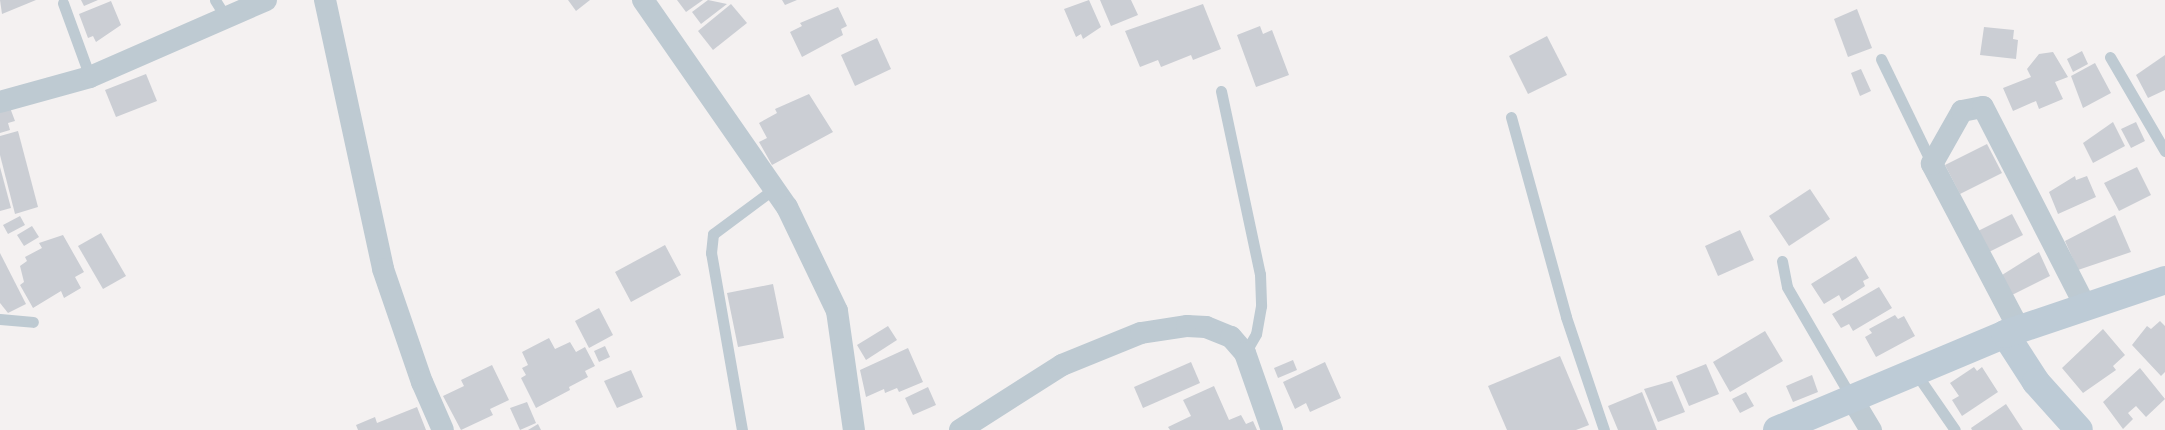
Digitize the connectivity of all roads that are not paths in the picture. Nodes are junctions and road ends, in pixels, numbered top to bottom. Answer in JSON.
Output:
{"nodes":[{"id":1,"x":215,"y":0,"type":"edge"},
{"id":2,"x":266,"y":0,"type":"edge"},
{"id":3,"x":325,"y":0,"type":"edge"},
{"id":4,"x":643,"y":0,"type":"edge"},
{"id":5,"x":63,"y":3,"type":"dead end"},
{"id":6,"x":227,"y":19,"type":"junction"},
{"id":7,"x":2110,"y":57,"type":"dead end"},
{"id":8,"x":1881,"y":59,"type":"dead end"},
{"id":9,"x":90,"y":77,"type":"junction"},
{"id":10,"x":1221,"y":91,"type":"dead end"},
{"id":11,"x":0,"y":102,"type":"edge"},
{"id":12,"x":1511,"y":117,"type":"dead end"},
{"id":13,"x":2165,"y":151,"type":"edge"},
{"id":14,"x":1932,"y":164,"type":"junction"},
{"id":15,"x":775,"y":188,"type":"junction"},
{"id":16,"x":1782,"y":260,"type":"dead end"},
{"id":17,"x":2165,"y":280,"type":"edge"},
{"id":18,"x":2086,"y":307,"type":"junction"},
{"id":19,"x":0,"y":319,"type":"edge"},
{"id":20,"x":33,"y":322,"type":"dead end"},
{"id":21,"x":2012,"y":331,"type":"junction"},
{"id":22,"x":1245,"y":353,"type":"junction"},
{"id":23,"x":1914,"y":371,"type":"junction"},
{"id":24,"x":1851,"y":397,"type":"junction"},
{"id":25,"x":443,"y":430,"type":"edge"},
{"id":26,"x":742,"y":430,"type":"edge"},
{"id":27,"x":854,"y":430,"type":"edge"},
{"id":28,"x":960,"y":430,"type":"edge"},
{"id":29,"x":1272,"y":430,"type":"edge"},
{"id":30,"x":1604,"y":430,"type":"edge"},
{"id":31,"x":1777,"y":430,"type":"edge"},
{"id":32,"x":1870,"y":430,"type":"edge"},
{"id":33,"x":1955,"y":430,"type":"edge"},
{"id":34,"x":2079,"y":430,"type":"edge"}],
"edges":[{"from":1,"to":6,"type":"lane"},
{"from":2,"to":6,"type":"street"},
{"from":3,"to":25,"type":"street"},
{"from":4,"to":15,"type":"street"},
{"from":5,"to":9,"type":"lane"},
{"from":6,"to":9,"type":"street"},
{"from":7,"to":13,"type":"lane"},
{"from":8,"to":14,"type":"lane"},
{"from":9,"to":11,"type":"street"},
{"from":10,"to":22,"type":"lane"},
{"from":12,"to":30,"type":"lane"},
{"from":14,"to":18,"type":"street"},
{"from":14,"to":21,"type":"street"},
{"from":15,"to":26,"type":"lane"},
{"from":15,"to":27,"type":"street"},
{"from":16,"to":24,"type":"lane"},
{"from":17,"to":18,"type":"street"},
{"from":18,"to":21,"type":"street"},
{"from":19,"to":20,"type":"lane"},
{"from":21,"to":23,"type":"street"},
{"from":21,"to":34,"type":"street"},
{"from":22,"to":28,"type":"street"},
{"from":22,"to":29,"type":"street"},
{"from":23,"to":24,"type":"street"},
{"from":23,"to":33,"type":"lane"},
{"from":24,"to":31,"type":"street"},
{"from":24,"to":32,"type":"street"}]}
